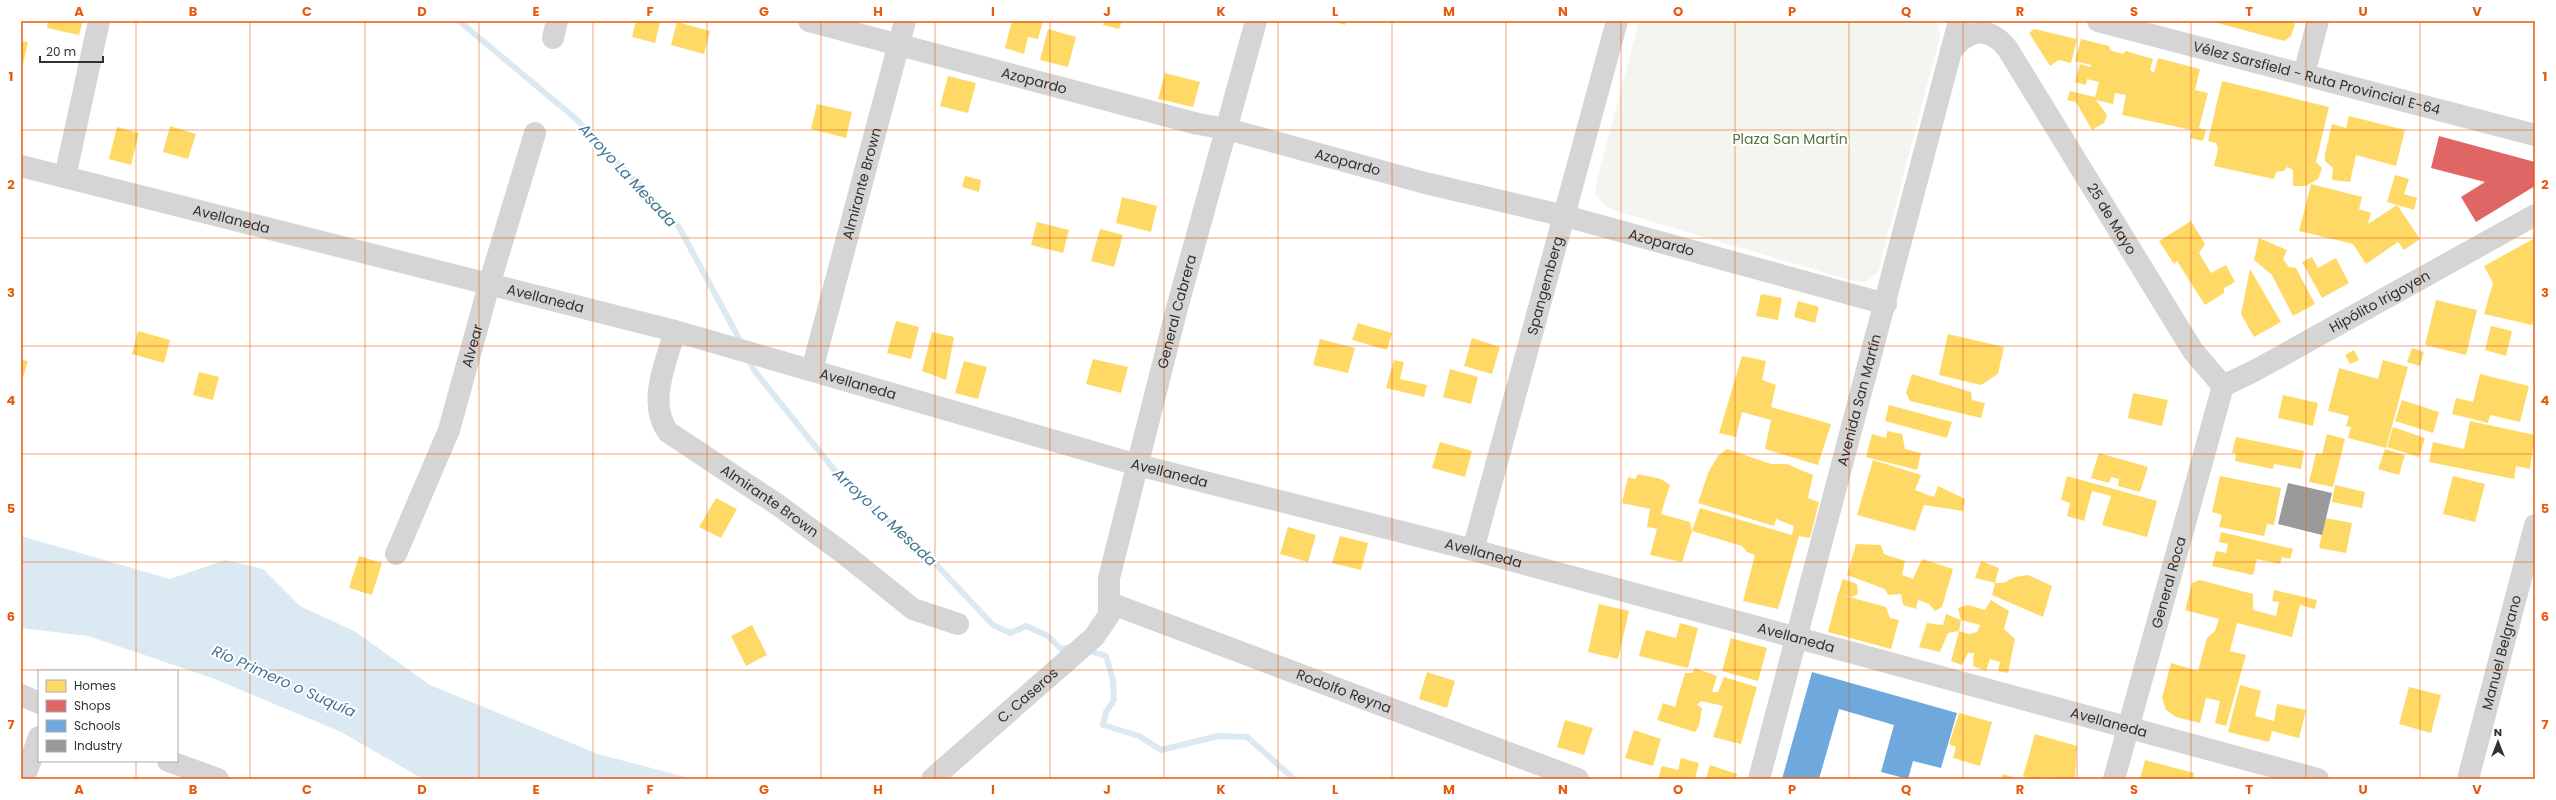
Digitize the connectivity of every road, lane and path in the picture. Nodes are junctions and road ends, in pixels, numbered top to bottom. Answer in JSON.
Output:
{"nodes":[{"id":1,"x":99,"y":21,"type":"edge"},
{"id":2,"x":809,"y":21,"type":"edge"},
{"id":3,"x":905,"y":21,"type":"edge"},
{"id":4,"x":1256,"y":21,"type":"edge"},
{"id":5,"x":1617,"y":21,"type":"edge"},
{"id":6,"x":1959,"y":21,"type":"edge"},
{"id":7,"x":2005,"y":21,"type":"edge"},
{"id":8,"x":2098,"y":21,"type":"edge"},
{"id":9,"x":2318,"y":21,"type":"edge"},
{"id":10,"x":899,"y":45,"type":"junction"},
{"id":11,"x":2007,"y":48,"type":"junction"},
{"id":12,"x":1951,"y":50,"type":"junction"},
{"id":13,"x":2304,"y":74,"type":"junction"},
{"id":14,"x":1228,"y":129,"type":"junction"},
{"id":15,"x":535,"y":133,"type":"dead end"},
{"id":16,"x":2535,"y":135,"type":"edge"},
{"id":17,"x":21,"y":166,"type":"edge"},
{"id":18,"x":65,"y":177,"type":"junction"},
{"id":19,"x":2535,"y":215,"type":"edge"},
{"id":20,"x":1565,"y":216,"type":"junction"},
{"id":21,"x":489,"y":285,"type":"junction"},
{"id":22,"x":1886,"y":304,"type":"junction"},
{"id":23,"x":675,"y":331,"type":"junction"},
{"id":24,"x":812,"y":370,"type":"junction"},
{"id":25,"x":2222,"y":386,"type":"junction"},
{"id":26,"x":1138,"y":465,"type":"junction"},
{"id":27,"x":2535,"y":525,"type":"edge"},
{"id":28,"x":1473,"y":550,"type":"junction"},
{"id":29,"x":396,"y":554,"type":"dead end"},
{"id":30,"x":1110,"y":603,"type":"junction"},
{"id":31,"x":958,"y":624,"type":"dead end"},
{"id":32,"x":1798,"y":637,"type":"junction"},
{"id":33,"x":21,"y":695,"type":"edge"},
{"id":34,"x":38,"y":703,"type":"edge"},
{"id":35,"x":2128,"y":728,"type":"junction"},
{"id":36,"x":38,"y":740,"type":"edge"},
{"id":37,"x":171,"y":762,"type":"edge"},
{"id":38,"x":24,"y":779,"type":"edge"},
{"id":39,"x":218,"y":779,"type":"edge"},
{"id":40,"x":932,"y":779,"type":"edge"},
{"id":41,"x":1578,"y":779,"type":"edge"},
{"id":42,"x":1759,"y":779,"type":"edge"},
{"id":43,"x":2114,"y":779,"type":"edge"},
{"id":44,"x":2318,"y":779,"type":"edge"},
{"id":45,"x":2468,"y":779,"type":"edge"}],
"edges":[{"from":1,"to":18,"type":"street"},
{"from":2,"to":10,"type":"street","name":"Azopardo"},
{"from":3,"to":10,"type":"street","name":"Almirante Brown"},
{"from":4,"to":14,"type":"street","name":"General Cabrera"},
{"from":5,"to":20,"type":"street","name":"Spangemberg"},
{"from":6,"to":12,"type":"street","name":"Avenida San Martín"},
{"from":7,"to":11,"type":"street","name":"25 de Mayo"},
{"from":8,"to":13,"type":"street","name":"Vélez Sarsfield - Ruta Provincial E-64"},
{"from":9,"to":13,"type":"street"},
{"from":10,"to":14,"type":"street","name":"Azopardo"},
{"from":10,"to":24,"type":"street","name":"Almirante Brown"},
{"from":11,"to":12,"type":"street","name":"25 de Mayo"},
{"from":11,"to":25,"type":"street","name":"25 de Mayo"},
{"from":12,"to":22,"type":"street","name":"Avenida San Martín"},
{"from":13,"to":16,"type":"street","name":"Vélez Sarsfield - Ruta Provincial E-64"},
{"from":14,"to":20,"type":"street","name":"Azopardo"},
{"from":14,"to":26,"type":"street","name":"General Cabrera"},
{"from":15,"to":21,"type":"street","name":"Alvear"},
{"from":17,"to":18,"type":"street","name":"Avellaneda"},
{"from":18,"to":21,"type":"street","name":"Avellaneda"},
{"from":19,"to":25,"type":"street","name":"Hipólito Irigoyen"},
{"from":20,"to":22,"type":"street","name":"Azopardo"},
{"from":20,"to":28,"type":"street","name":"Spangemberg"},
{"from":21,"to":23,"type":"street","name":"Avellaneda"},
{"from":21,"to":29,"type":"street","name":"Alvear"},
{"from":22,"to":32,"type":"street","name":"Avenida San Martín"},
{"from":23,"to":24,"type":"street","name":"Avellaneda"},
{"from":23,"to":31,"type":"street","name":"Almirante Brown"},
{"from":24,"to":26,"type":"street","name":"Avellaneda"},
{"from":25,"to":35,"type":"street","name":"General Roca"},
{"from":26,"to":28,"type":"street","name":"Avellaneda"},
{"from":26,"to":30,"type":"street","name":"General Cabrera"},
{"from":27,"to":45,"type":"street","name":"Manuel Belgrano"},
{"from":28,"to":32,"type":"street","name":"Avellaneda"},
{"from":30,"to":40,"type":"street","name":"C. Caseros"},
{"from":30,"to":41,"type":"street","name":"Rodolfo Reyna"},
{"from":32,"to":35,"type":"street","name":"Avellaneda"},
{"from":32,"to":42,"type":"street","name":"Avenida San Martín"},
{"from":33,"to":34,"type":"street"},
{"from":35,"to":43,"type":"street","name":"General Roca"},
{"from":35,"to":44,"type":"street","name":"Avellaneda"},
{"from":36,"to":38,"type":"street"},
{"from":37,"to":39,"type":"street"}]}
